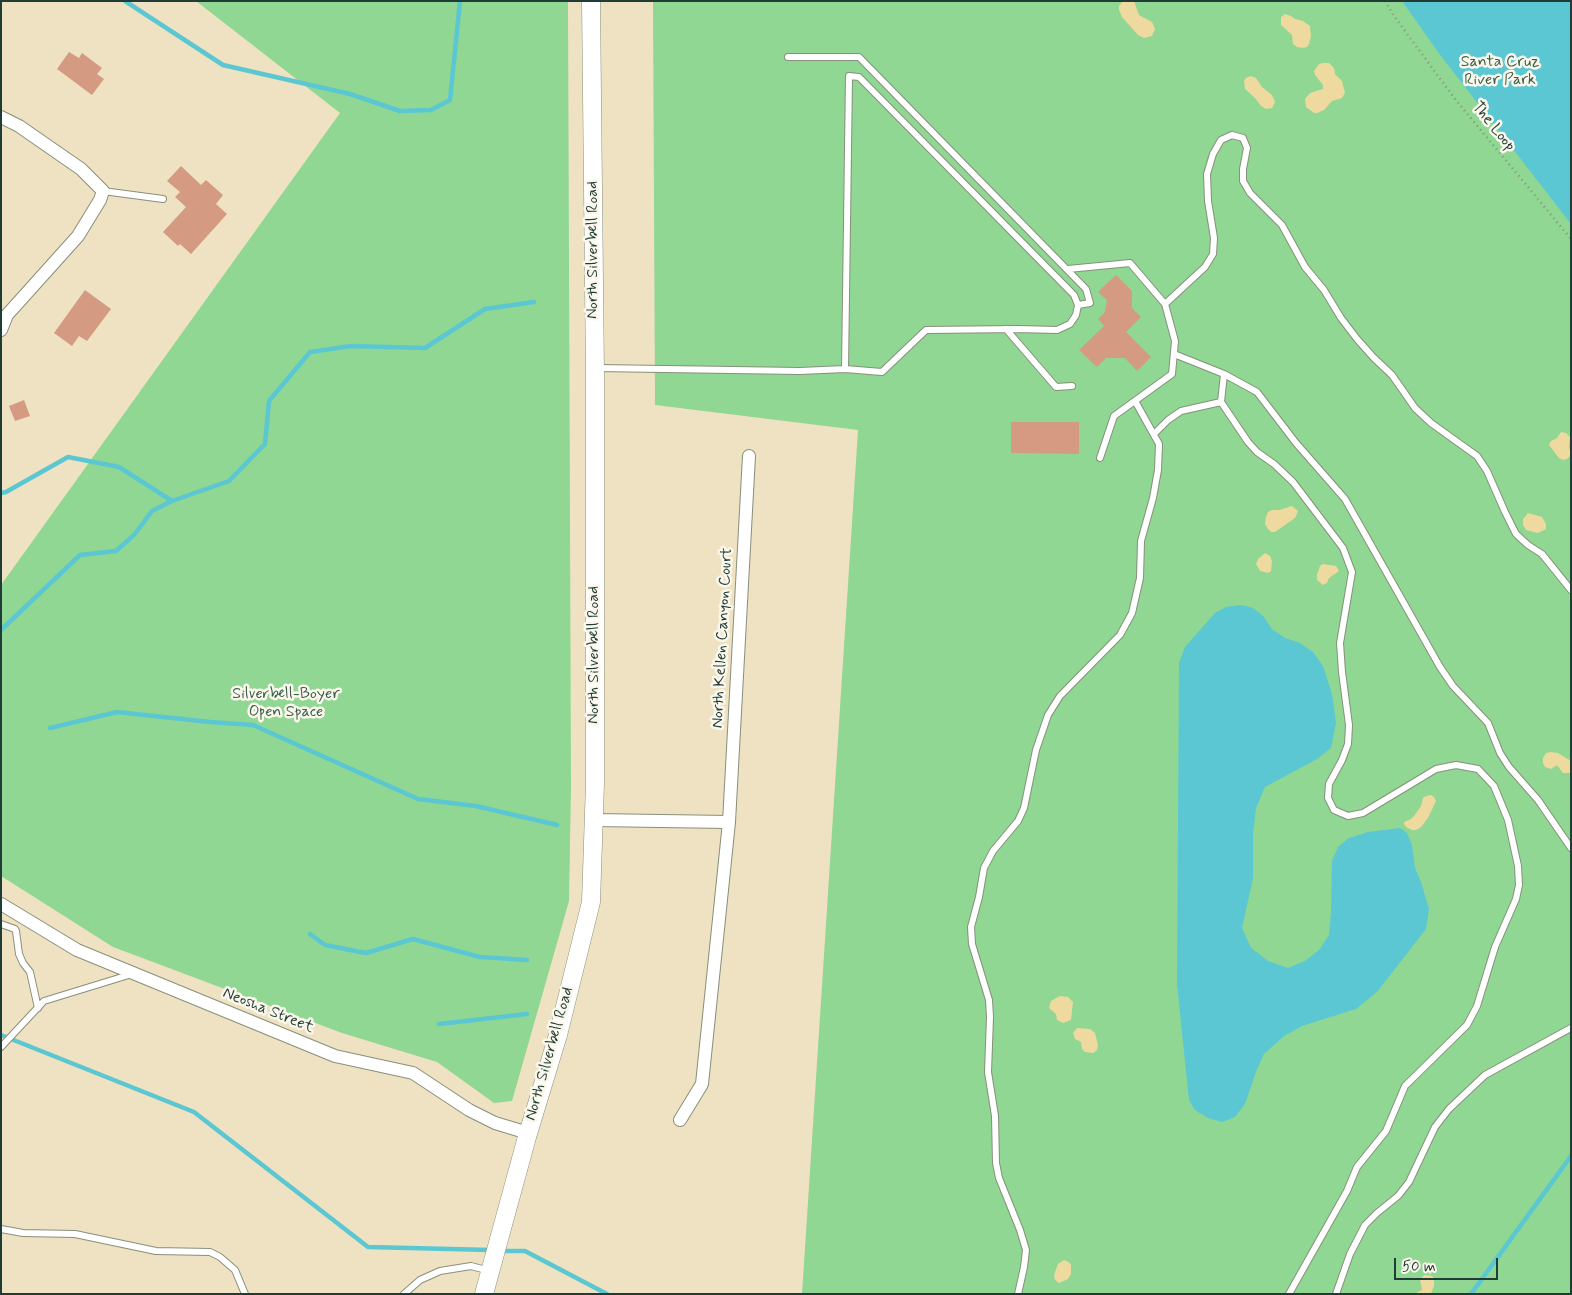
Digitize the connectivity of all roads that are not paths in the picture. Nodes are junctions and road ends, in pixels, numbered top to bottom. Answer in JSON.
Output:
{"nodes":[{"id":1,"x":591,"y":1,"type":"edge"},
{"id":2,"x":788,"y":57,"type":"dead end"},
{"id":3,"x":1,"y":116,"type":"edge"},
{"id":4,"x":103,"y":191,"type":"junction"},
{"id":5,"x":163,"y":199,"type":"dead end"},
{"id":6,"x":1068,"y":269,"type":"junction"},
{"id":7,"x":1165,"y":304,"type":"junction"},
{"id":8,"x":1078,"y":305,"type":"junction"},
{"id":9,"x":4,"y":315,"type":"edge"},
{"id":10,"x":1006,"y":329,"type":"junction"},
{"id":11,"x":1,"y":330,"type":"edge"},
{"id":12,"x":1174,"y":354,"type":"junction"},
{"id":13,"x":594,"y":368,"type":"junction"},
{"id":14,"x":845,"y":369,"type":"junction"},
{"id":15,"x":1224,"y":374,"type":"junction"},
{"id":16,"x":1072,"y":386,"type":"dead end"},
{"id":17,"x":1135,"y":401,"type":"junction"},
{"id":18,"x":1221,"y":402,"type":"junction"},
{"id":19,"x":1154,"y":434,"type":"junction"},
{"id":20,"x":749,"y":456,"type":"dead end"},
{"id":21,"x":1100,"y":458,"type":"dead end"},
{"id":22,"x":1571,"y":590,"type":"edge"},
{"id":23,"x":594,"y":820,"type":"junction"},
{"id":24,"x":729,"y":822,"type":"junction"},
{"id":25,"x":1571,"y":848,"type":"edge"},
{"id":26,"x":1,"y":904,"type":"edge"},
{"id":27,"x":1,"y":924,"type":"edge"},
{"id":28,"x":134,"y":974,"type":"junction"},
{"id":29,"x":38,"y":1008,"type":"junction"},
{"id":30,"x":1571,"y":1028,"type":"edge"},
{"id":31,"x":1,"y":1047,"type":"edge"},
{"id":32,"x":680,"y":1120,"type":"dead end"},
{"id":33,"x":528,"y":1133,"type":"junction"},
{"id":34,"x":1,"y":1229,"type":"edge"},
{"id":35,"x":490,"y":1272,"type":"junction"},
{"id":36,"x":245,"y":1294,"type":"edge"},
{"id":37,"x":404,"y":1294,"type":"edge"},
{"id":38,"x":484,"y":1294,"type":"edge"},
{"id":39,"x":1018,"y":1294,"type":"edge"},
{"id":40,"x":1290,"y":1294,"type":"edge"},
{"id":41,"x":1336,"y":1294,"type":"edge"}],
"edges":[{"from":1,"to":13,"type":"main road","name":"North Silverbell Road"},
{"from":2,"to":6,"type":"lane"},
{"from":3,"to":4,"type":"street"},
{"from":4,"to":5,"type":"lane"},
{"from":4,"to":9,"type":"street"},
{"from":6,"to":7,"type":"lane"},
{"from":6,"to":8,"type":"lane"},
{"from":7,"to":12,"type":"lane"},
{"from":7,"to":22,"type":"lane"},
{"from":8,"to":10,"type":"lane"},
{"from":8,"to":14,"type":"lane"},
{"from":9,"to":11,"type":"street"},
{"from":10,"to":14,"type":"lane"},
{"from":10,"to":16,"type":"lane"},
{"from":12,"to":15,"type":"lane"},
{"from":12,"to":17,"type":"lane"},
{"from":13,"to":14,"type":"lane"},
{"from":13,"to":23,"type":"main road","name":"North Silverbell Road"},
{"from":15,"to":18,"type":"lane"},
{"from":15,"to":25,"type":"lane"},
{"from":17,"to":19,"type":"lane"},
{"from":17,"to":21,"type":"lane"},
{"from":18,"to":19,"type":"lane"},
{"from":18,"to":40,"type":"lane"},
{"from":19,"to":39,"type":"lane"},
{"from":20,"to":24,"type":"street","name":"North Kellen Canyon Court"},
{"from":23,"to":24,"type":"street"},
{"from":23,"to":33,"type":"main road","name":"North Silverbell Road"},
{"from":24,"to":32,"type":"street","name":"North Kellen Canyon Court"},
{"from":26,"to":28,"type":"street","name":"Neosha Street"},
{"from":27,"to":29,"type":"lane"},
{"from":28,"to":29,"type":"lane"},
{"from":28,"to":33,"type":"street","name":"Neosha Street"},
{"from":29,"to":31,"type":"lane"},
{"from":30,"to":41,"type":"lane"},
{"from":33,"to":35,"type":"main road","name":"North Silverbell Road"},
{"from":34,"to":36,"type":"lane"},
{"from":35,"to":37,"type":"lane"},
{"from":35,"to":38,"type":"main road","name":"North Silverbell Road"}]}
